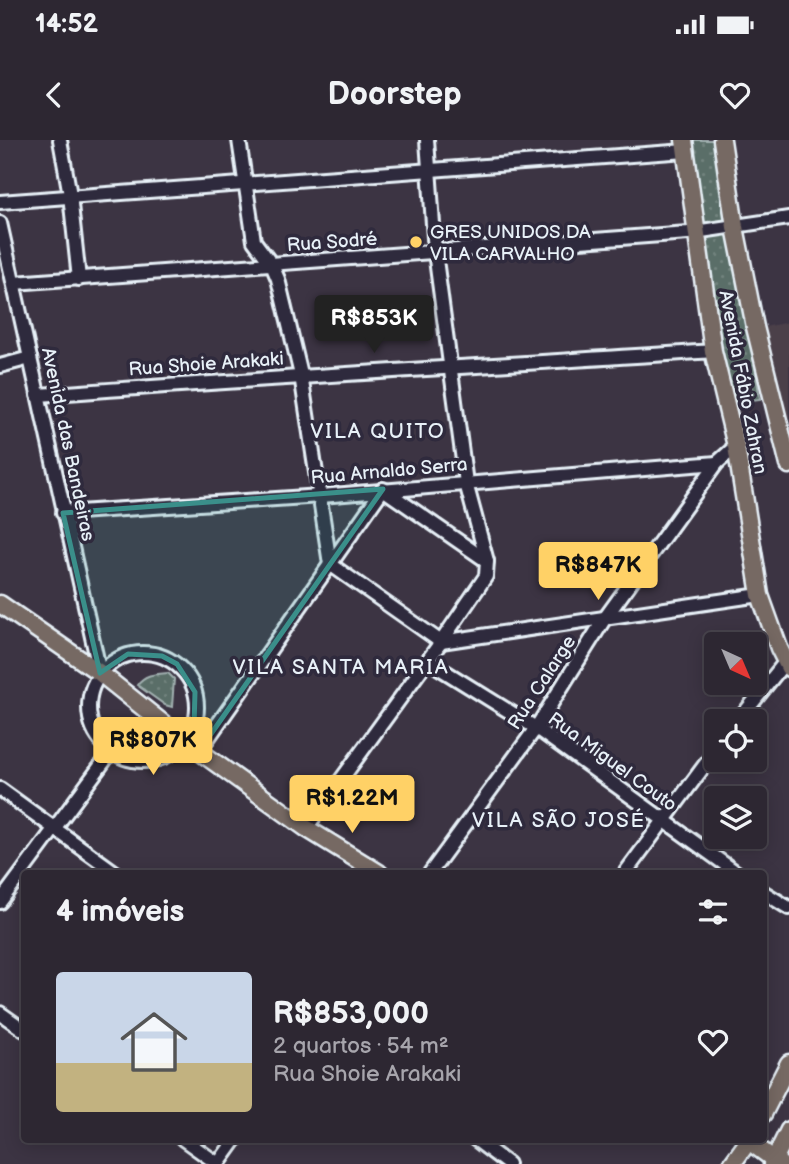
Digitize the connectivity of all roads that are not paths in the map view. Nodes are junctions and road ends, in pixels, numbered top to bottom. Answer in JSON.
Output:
{"nodes":[{"id":1,"x":60,"y":140,"type":"edge"},
{"id":2,"x":239,"y":140,"type":"edge"},
{"id":3,"x":427,"y":140,"type":"edge"},
{"id":4,"x":722,"y":140,"type":"edge"},
{"id":5,"x":685,"y":145,"type":"edge"},
{"id":6,"x":429,"y":170,"type":"junction"},
{"id":7,"x":245,"y":185,"type":"junction"},
{"id":8,"x":70,"y":195,"type":"junction"},
{"id":9,"x":0,"y":202,"type":"edge"},
{"id":10,"x":789,"y":218,"type":"edge"},
{"id":11,"x":0,"y":223,"type":"edge"},
{"id":12,"x":735,"y":227,"type":"junction"},
{"id":13,"x":695,"y":232,"type":"junction"},
{"id":14,"x":435,"y":252,"type":"junction"},
{"id":15,"x":272,"y":265,"type":"junction"},
{"id":16,"x":79,"y":279,"type":"junction"},
{"id":17,"x":14,"y":284,"type":"junction"},
{"id":18,"x":713,"y":351,"type":"junction"},
{"id":19,"x":30,"y":358,"type":"junction"},
{"id":20,"x":0,"y":366,"type":"edge"},
{"id":21,"x":450,"y":369,"type":"junction"},
{"id":22,"x":301,"y":375,"type":"junction"},
{"id":23,"x":38,"y":395,"type":"junction"},
{"id":24,"x":736,"y":446,"type":"junction"},
{"id":25,"x":717,"y":463,"type":"junction"},
{"id":26,"x":789,"y":465,"type":"edge"},
{"id":27,"x":466,"y":483,"type":"junction"},
{"id":28,"x":383,"y":489,"type":"junction"},
{"id":29,"x":321,"y":496,"type":"junction"},
{"id":30,"x":64,"y":513,"type":"junction"},
{"id":31,"x":487,"y":561,"type":"junction"},
{"id":32,"x":330,"y":564,"type":"junction"},
{"id":33,"x":760,"y":595,"type":"junction"},
{"id":34,"x":0,"y":604,"type":"edge"},
{"id":35,"x":605,"y":618,"type":"junction"},
{"id":36,"x":441,"y":642,"type":"junction"},
{"id":37,"x":428,"y":661,"type":"junction"},
{"id":38,"x":783,"y":661,"type":"edge"},
{"id":39,"x":100,"y":673,"type":"junction"},
{"id":40,"x":789,"y":684,"type":"edge"},
{"id":41,"x":747,"y":709,"type":"edge"},
{"id":42,"x":536,"y":728,"type":"junction"},
{"id":43,"x":192,"y":746,"type":"junction"},
{"id":44,"x":111,"y":752,"type":"junction"},
{"id":45,"x":704,"y":766,"type":"edge"},
{"id":46,"x":0,"y":789,"type":"edge"},
{"id":47,"x":662,"y":821,"type":"junction"},
{"id":48,"x":306,"y":828,"type":"junction"},
{"id":49,"x":55,"y":829,"type":"junction"},
{"id":50,"x":24,"y":870,"type":"edge"},
{"id":51,"x":112,"y":870,"type":"edge"},
{"id":52,"x":374,"y":870,"type":"edge"},
{"id":53,"x":432,"y":870,"type":"edge"},
{"id":54,"x":627,"y":870,"type":"edge"},
{"id":55,"x":733,"y":870,"type":"edge"},
{"id":56,"x":21,"y":874,"type":"edge"},
{"id":57,"x":767,"y":895,"type":"edge"},
{"id":58,"x":767,"y":895,"type":"edge"},
{"id":59,"x":0,"y":902,"type":"edge"},
{"id":60,"x":789,"y":908,"type":"edge"},
{"id":61,"x":789,"y":916,"type":"edge"},
{"id":62,"x":0,"y":1013,"type":"edge"},
{"id":63,"x":21,"y":1028,"type":"edge"},
{"id":64,"x":789,"y":1063,"type":"edge"},
{"id":65,"x":767,"y":1106,"type":"edge"},
{"id":66,"x":789,"y":1130,"type":"edge"},
{"id":67,"x":189,"y":1143,"type":"edge"},
{"id":68,"x":233,"y":1143,"type":"edge"},
{"id":69,"x":480,"y":1143,"type":"edge"},
{"id":70,"x":746,"y":1143,"type":"edge"},
{"id":71,"x":752,"y":1143,"type":"edge"},
{"id":72,"x":776,"y":1163,"type":"edge"},
{"id":73,"x":218,"y":1164,"type":"edge"},
{"id":74,"x":508,"y":1164,"type":"edge"},
{"id":75,"x":732,"y":1164,"type":"edge"}],
"edges":[{"from":1,"to":8,"type":"street"},
{"from":2,"to":7,"type":"street"},
{"from":3,"to":6,"type":"street"},
{"from":4,"to":12,"type":"main road","name":"Avenida Fábio Zahran"},
{"from":5,"to":6,"type":"street"},
{"from":5,"to":13,"type":"main road","name":"Avenida Fábio Zahran"},
{"from":6,"to":7,"type":"street"},
{"from":6,"to":14,"type":"street"},
{"from":7,"to":8,"type":"street"},
{"from":7,"to":15,"type":"street"},
{"from":8,"to":9,"type":"street"},
{"from":8,"to":16,"type":"street"},
{"from":10,"to":12,"type":"street","name":"Rua Sodré"},
{"from":11,"to":17,"type":"street","name":"Avenida das Bandeiras"},
{"from":12,"to":13,"type":"street","name":"Rua Sodré"},
{"from":12,"to":26,"type":"main road","name":"Avenida Fábio Zahran"},
{"from":13,"to":14,"type":"street","name":"Rua Sodré"},
{"from":13,"to":18,"type":"main road","name":"Avenida Fábio Zahran"},
{"from":14,"to":15,"type":"street","name":"Rua Sodré"},
{"from":14,"to":21,"type":"street"},
{"from":15,"to":16,"type":"street","name":"Rua Sodré"},
{"from":15,"to":22,"type":"street"},
{"from":16,"to":17,"type":"street","name":"Rua Sodré"},
{"from":17,"to":19,"type":"street","name":"Avenida das Bandeiras"},
{"from":18,"to":21,"type":"street","name":"Rua Shoie Arakaki"},
{"from":18,"to":24,"type":"main road","name":"Avenida Fábio Zahran"},
{"from":19,"to":20,"type":"street"},
{"from":19,"to":23,"type":"street","name":"Avenida das Bandeiras"},
{"from":21,"to":22,"type":"street","name":"Rua Shoie Arakaki"},
{"from":21,"to":27,"type":"street"},
{"from":22,"to":23,"type":"street","name":"Rua Shoie Arakaki"},
{"from":22,"to":29,"type":"street"},
{"from":23,"to":30,"type":"street","name":"Avenida das Bandeiras"},
{"from":24,"to":25,"type":"street","name":"Rua Calarge"},
{"from":24,"to":33,"type":"main road","name":"Avenida Fábio Zahran"},
{"from":25,"to":27,"type":"street","name":"Rua Arnaldo Serra"},
{"from":25,"to":35,"type":"street","name":"Rua Calarge"},
{"from":27,"to":28,"type":"street","name":"Rua Arnaldo Serra"},
{"from":27,"to":31,"type":"street"},
{"from":28,"to":29,"type":"street","name":"Rua Arnaldo Serra"},
{"from":28,"to":31,"type":"street"},
{"from":28,"to":32,"type":"street"},
{"from":29,"to":30,"type":"street","name":"Rua Arnaldo Serra"},
{"from":29,"to":32,"type":"street"},
{"from":30,"to":39,"type":"street","name":"Avenida das Bandeiras"},
{"from":31,"to":36,"type":"street"},
{"from":32,"to":36,"type":"street"},
{"from":32,"to":43,"type":"street"},
{"from":33,"to":35,"type":"street"},
{"from":33,"to":38,"type":"main road","name":"Avenida Fábio Zahran"},
{"from":34,"to":39,"type":"main road"},
{"from":35,"to":36,"type":"street"},
{"from":35,"to":42,"type":"street","name":"Rua Calarge"},
{"from":36,"to":37,"type":"street"},
{"from":37,"to":42,"type":"street","name":"Rua Miguel Couto"},
{"from":37,"to":48,"type":"street"},
{"from":38,"to":40,"type":"main road","name":"Avenida Fábio Zahran"},
{"from":38,"to":41,"type":"street"},
{"from":39,"to":43,"type":"main road"},
{"from":39,"to":43,"type":"street"},
{"from":39,"to":44,"type":"street"},
{"from":42,"to":47,"type":"street","name":"Rua Miguel Couto"},
{"from":42,"to":53,"type":"street","name":"Rua Calarge"},
{"from":43,"to":44,"type":"street"},
{"from":43,"to":48,"type":"main road"},
{"from":44,"to":49,"type":"street"},
{"from":45,"to":47,"type":"street"},
{"from":46,"to":49,"type":"street"},
{"from":47,"to":54,"type":"street"},
{"from":47,"to":55,"type":"street","name":"Rua Miguel Couto"},
{"from":48,"to":52,"type":"main road"},
{"from":49,"to":50,"type":"street"},
{"from":49,"to":51,"type":"street"},
{"from":56,"to":59,"type":"street"},
{"from":57,"to":60,"type":"street"},
{"from":58,"to":61,"type":"street"},
{"from":62,"to":63,"type":"street"},
{"from":64,"to":65,"type":"main road"},
{"from":66,"to":72,"type":"main road"},
{"from":67,"to":73,"type":"street"},
{"from":68,"to":73,"type":"street"},
{"from":69,"to":74,"type":"street"},
{"from":70,"to":75,"type":"main road"},
{"from":71,"to":72,"type":"main road"}]}
